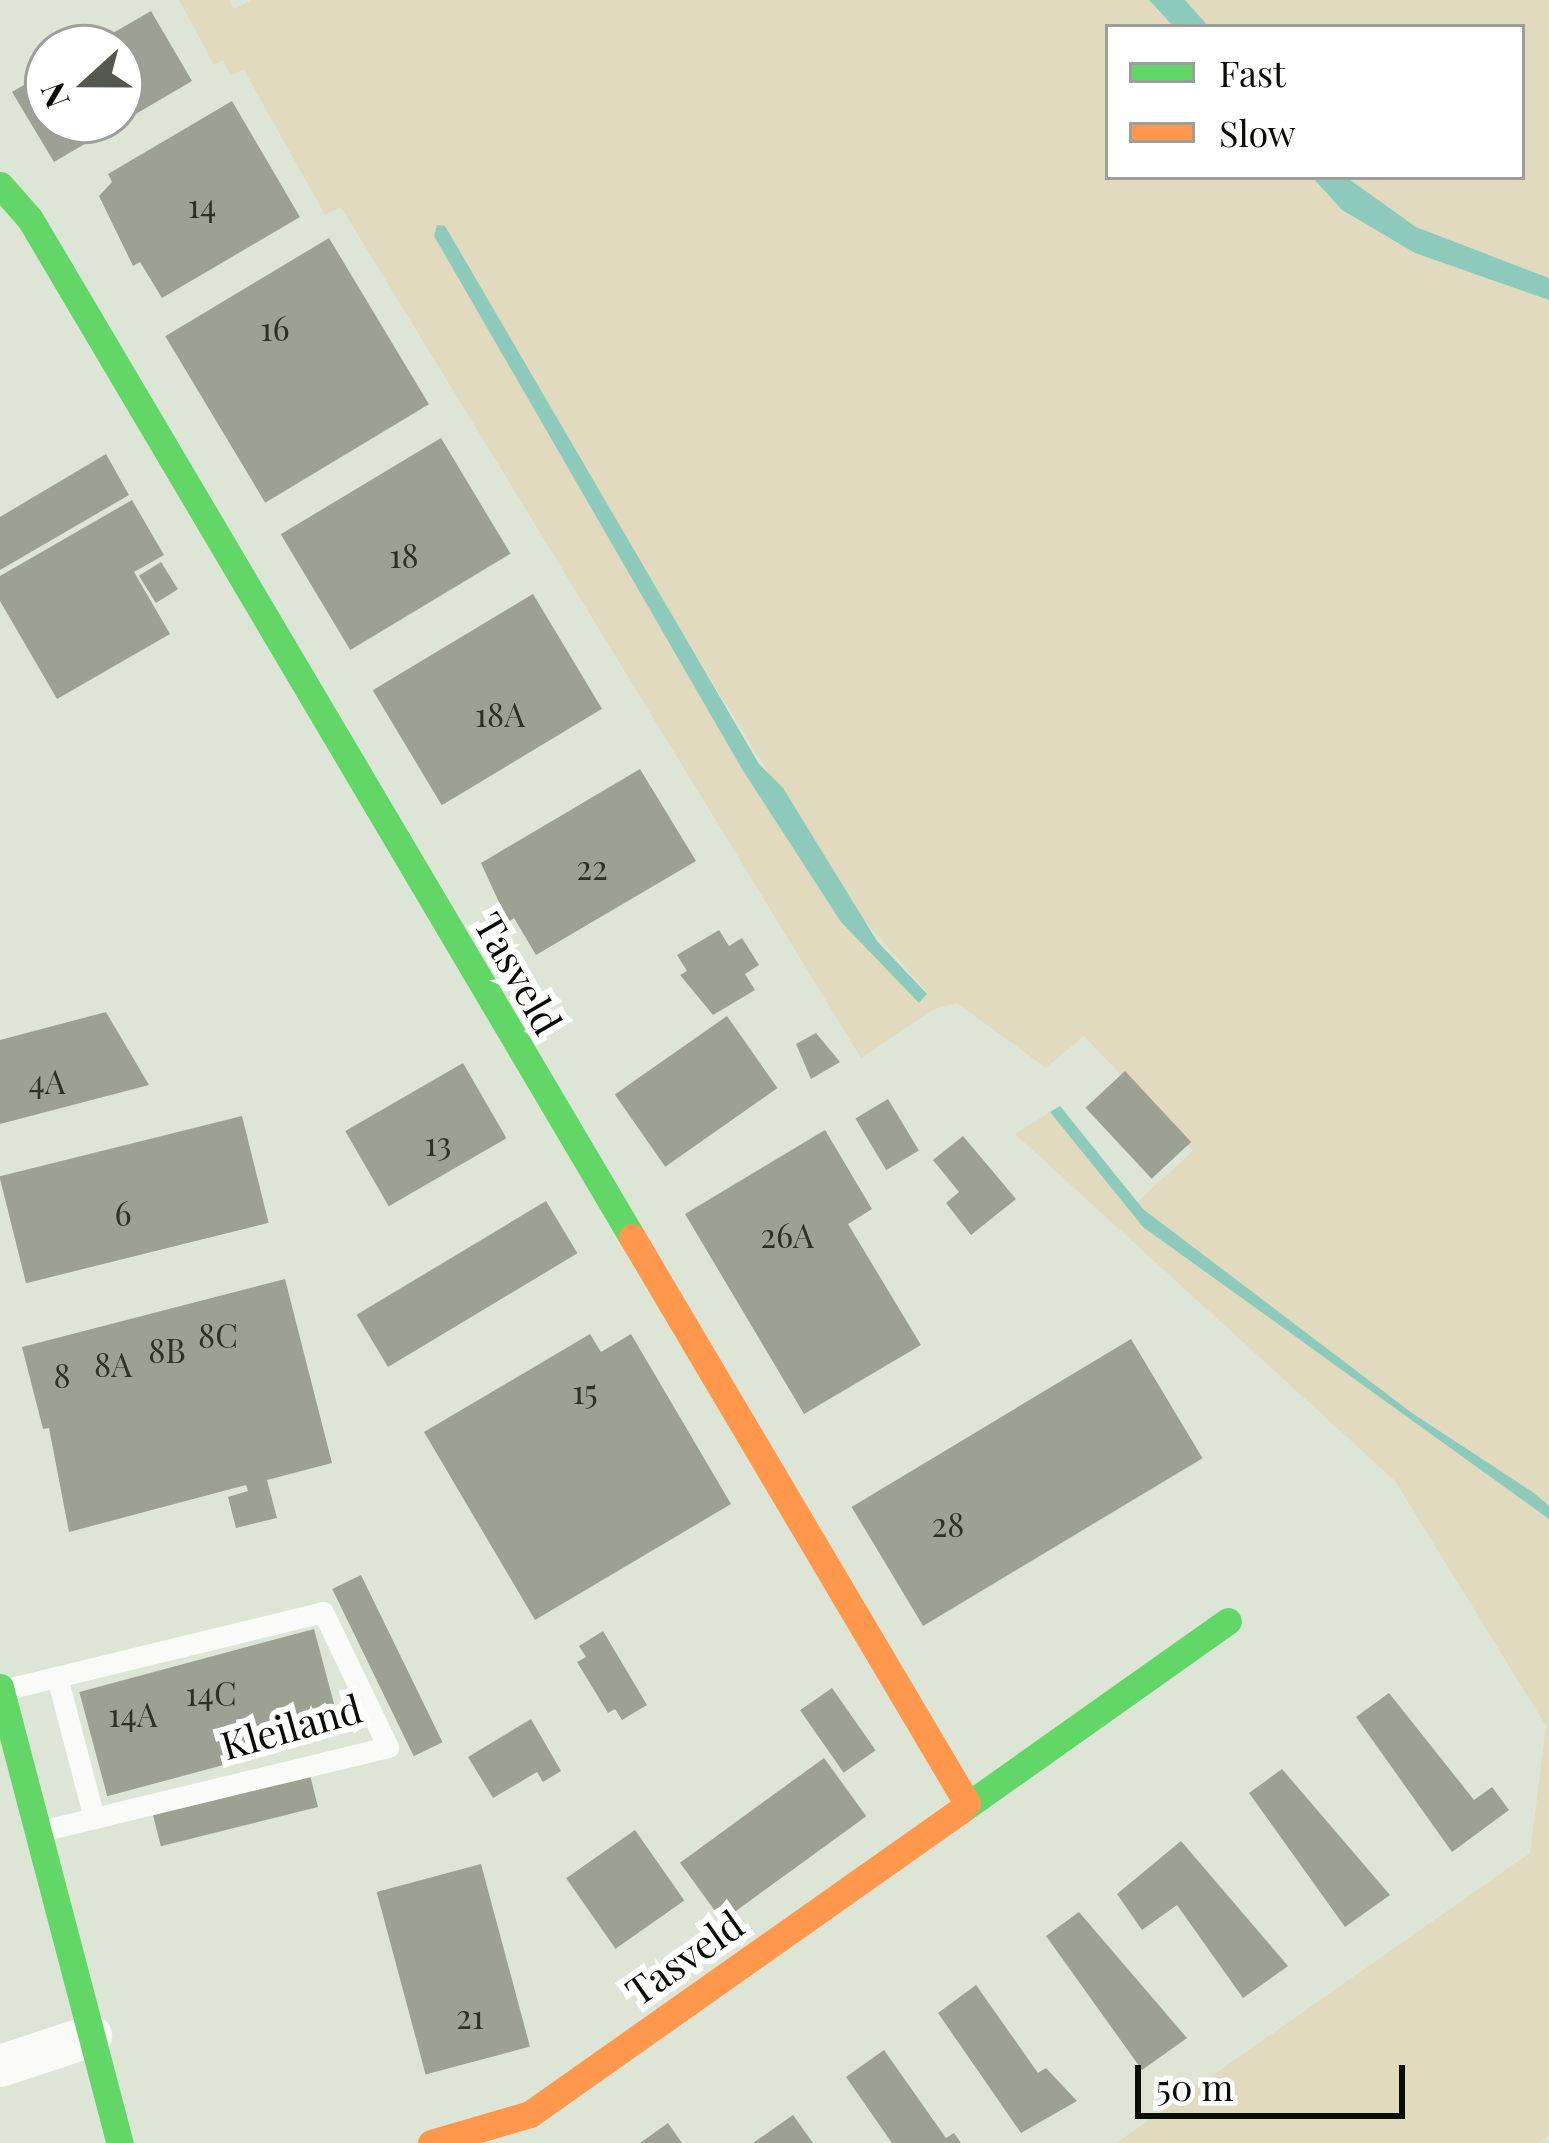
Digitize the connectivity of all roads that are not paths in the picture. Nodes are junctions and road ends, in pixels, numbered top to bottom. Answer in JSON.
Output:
{"nodes":[{"id":1,"x":0,"y":185,"type":"edge"},
{"id":2,"x":1228,"y":1621,"type":"dead end"},
{"id":3,"x":57,"y":1677,"type":"junction"},
{"id":4,"x":1,"y":1689,"type":"edge"},
{"id":5,"x":967,"y":1803,"type":"junction"},
{"id":6,"x":94,"y":1818,"type":"junction"},
{"id":7,"x":38,"y":1832,"type":"junction"},
{"id":8,"x":91,"y":2036,"type":"junction"},
{"id":9,"x":0,"y":2066,"type":"edge"},
{"id":10,"x":120,"y":2143,"type":"edge"},
{"id":11,"x":431,"y":2143,"type":"edge"}],
"edges":[{"from":1,"to":5,"type":"street","name":"Tasveld"},
{"from":2,"to":5,"type":"street","name":"Tasveld"},
{"from":3,"to":4,"type":"lane","name":"Kleiland"},
{"from":3,"to":6,"type":"lane"},
{"from":3,"to":6,"type":"lane","name":"Kleiland"},
{"from":4,"to":7,"type":"street","name":"Kleiland"},
{"from":5,"to":11,"type":"street","name":"Tasveld"},
{"from":6,"to":7,"type":"lane","name":"Kleiland"},
{"from":7,"to":8,"type":"street","name":"Kleiland"},
{"from":8,"to":9,"type":"street"},
{"from":8,"to":10,"type":"street","name":"Kleiland"}]}
